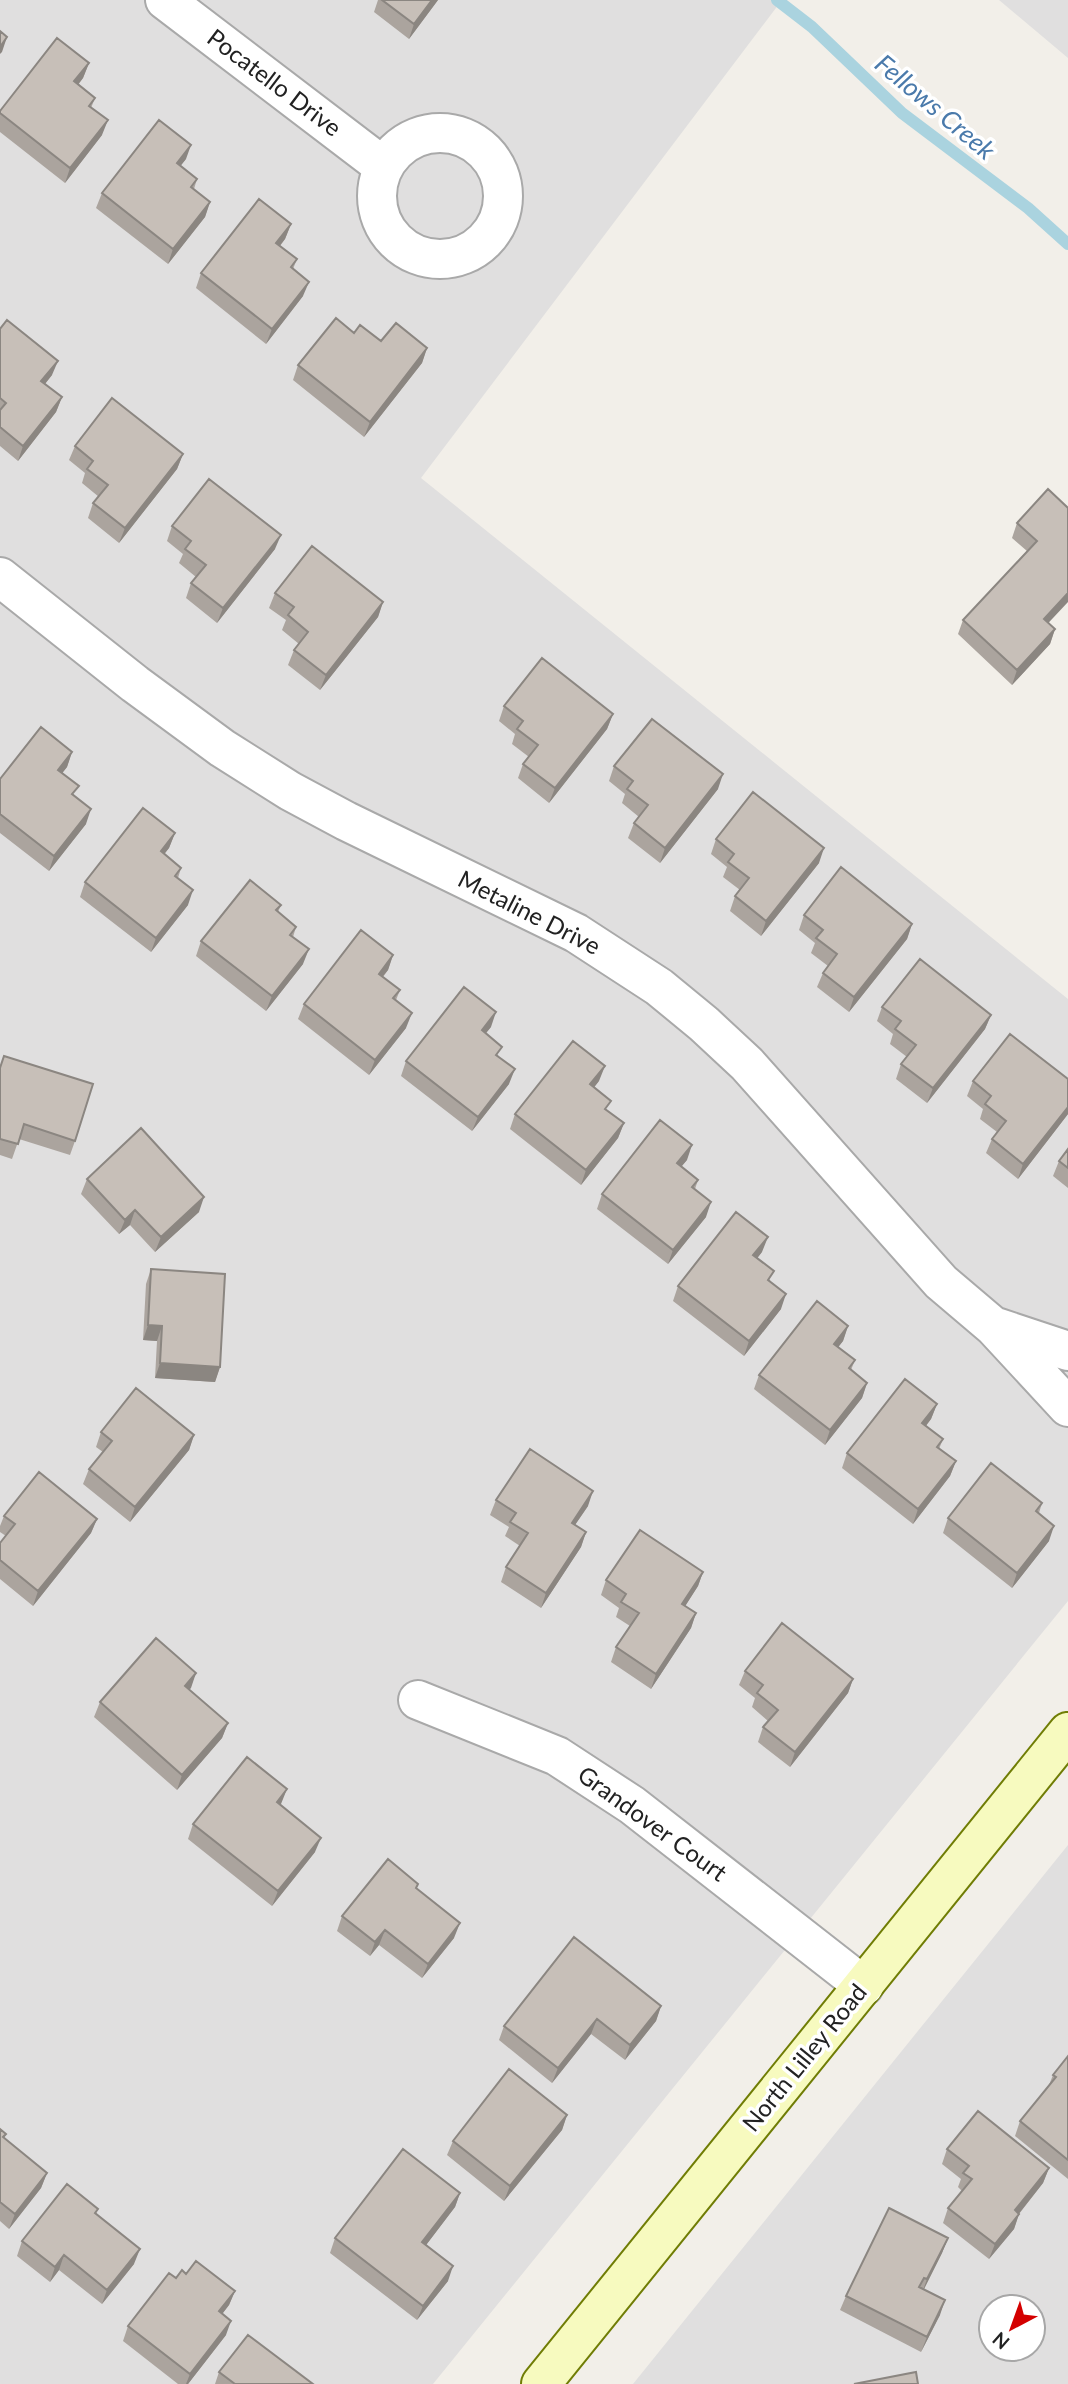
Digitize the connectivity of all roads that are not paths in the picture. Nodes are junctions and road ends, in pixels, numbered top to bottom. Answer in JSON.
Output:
{"nodes":[{"id":1,"x":164,"y":0,"type":"edge"},
{"id":2,"x":384,"y":167,"type":"dead end"},
{"id":3,"x":0,"y":577,"type":"edge"},
{"id":4,"x":994,"y":1327,"type":"junction"},
{"id":5,"x":1068,"y":1352,"type":"edge"},
{"id":6,"x":1068,"y":1408,"type":"edge"},
{"id":7,"x":418,"y":1700,"type":"dead end"},
{"id":8,"x":1068,"y":1732,"type":"edge"},
{"id":9,"x":864,"y":1986,"type":"junction"},
{"id":10,"x":541,"y":2384,"type":"edge"}],
"edges":[{"from":1,"to":2,"type":"street","name":"Pocatello Drive"},
{"from":3,"to":4,"type":"street","name":"Metaline Drive"},
{"from":4,"to":5,"type":"street","name":"Metaline Drive"},
{"from":4,"to":6,"type":"street","name":"Metaline Drive"},
{"from":7,"to":9,"type":"street","name":"Grandover Court"},
{"from":8,"to":9,"type":"street","name":"North Lilley Road"},
{"from":9,"to":10,"type":"street","name":"North Lilley Road"}]}
